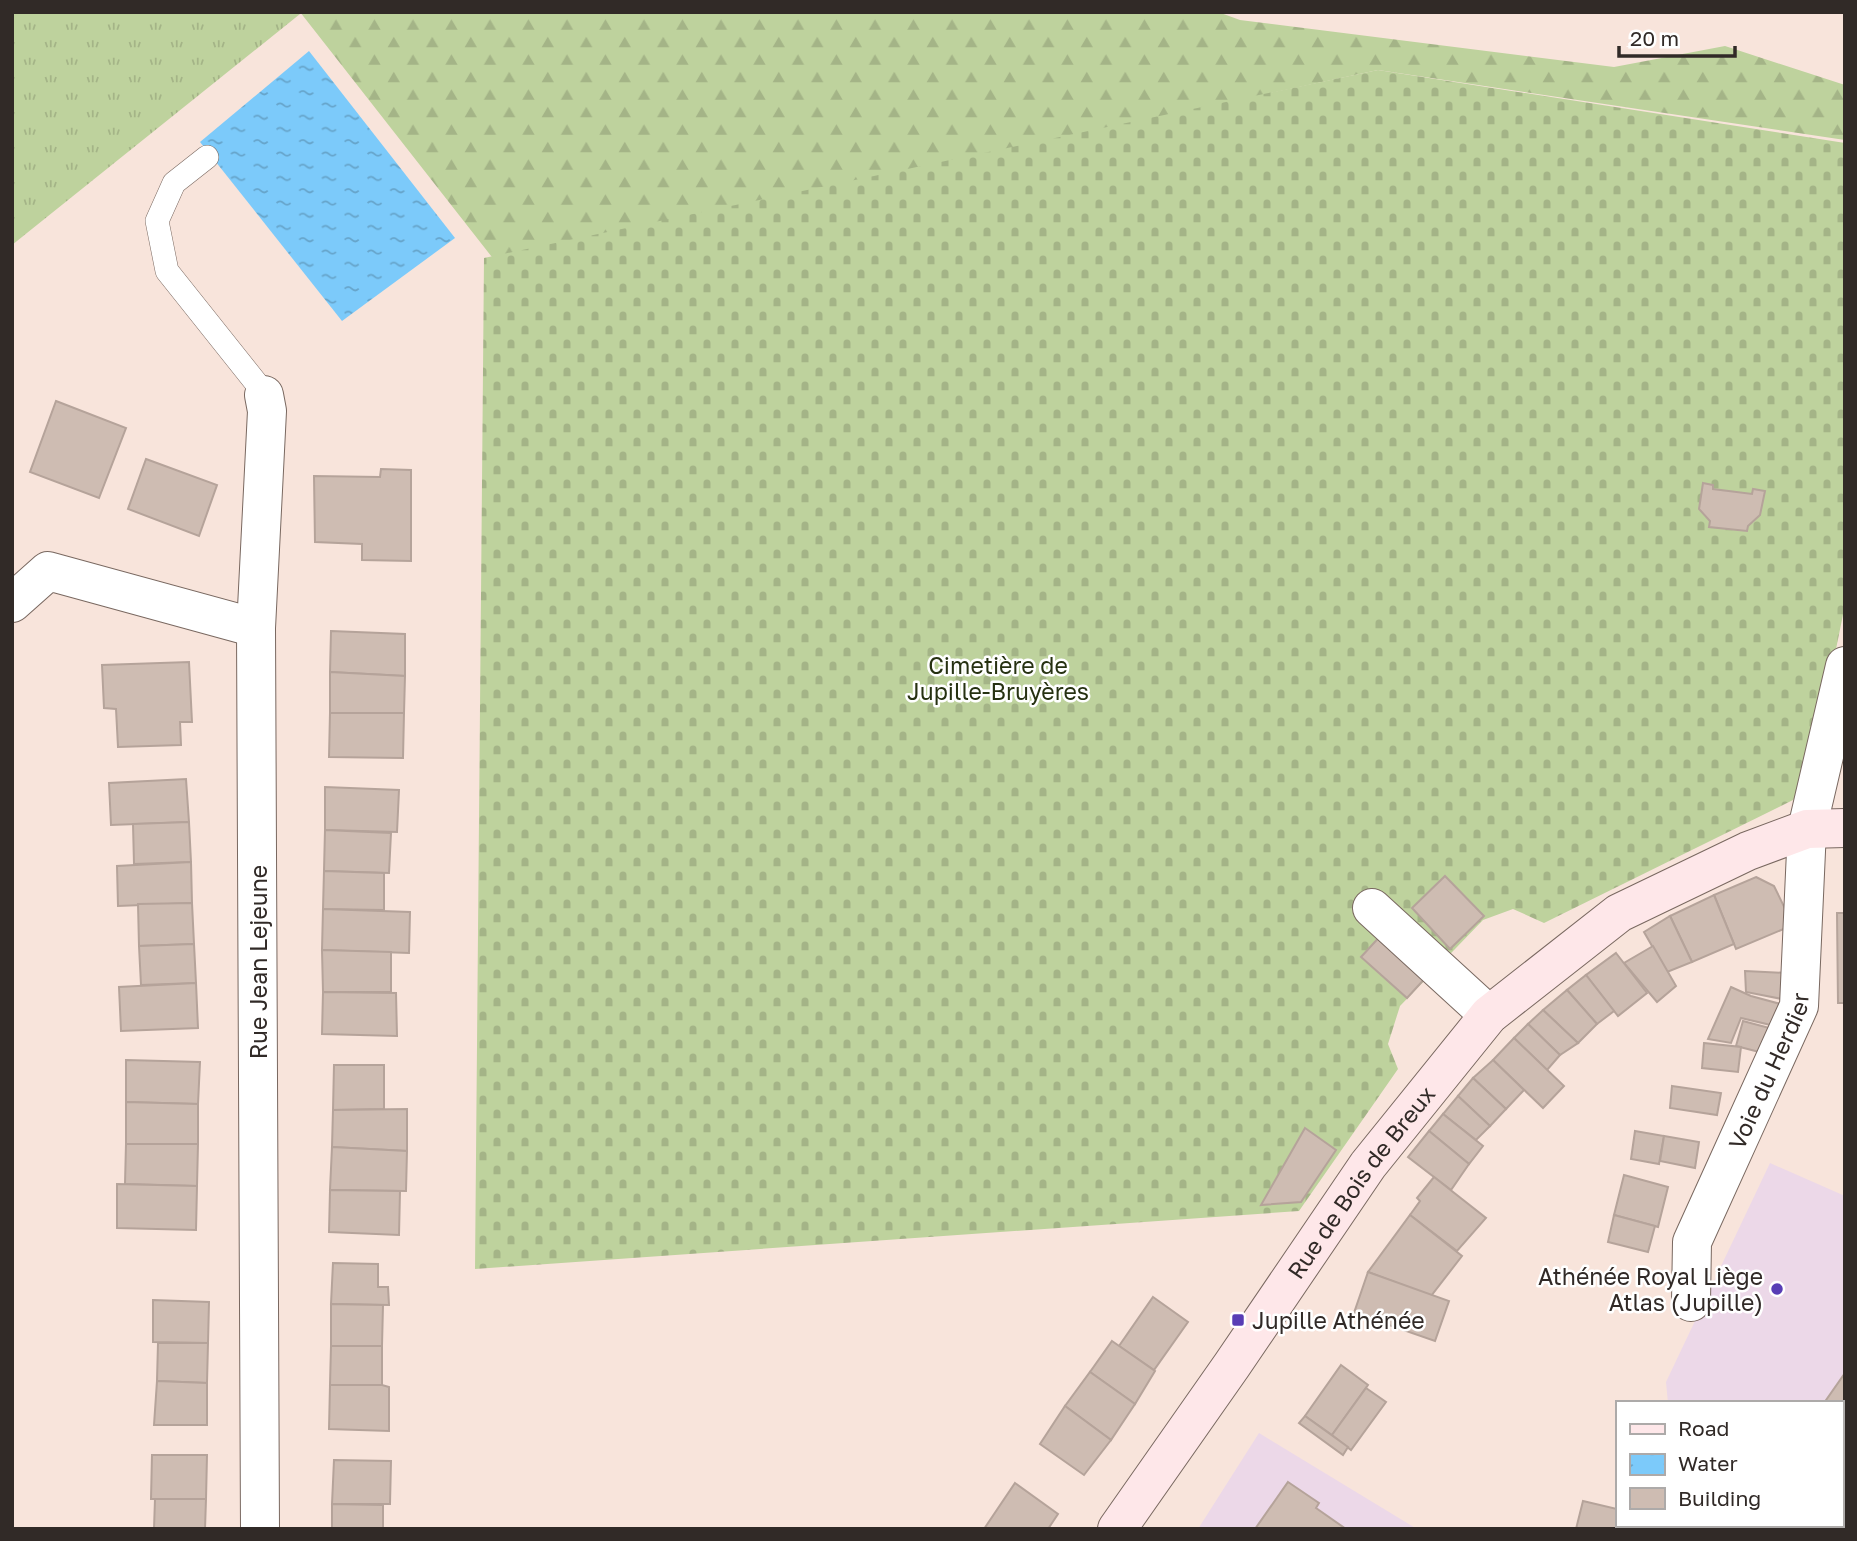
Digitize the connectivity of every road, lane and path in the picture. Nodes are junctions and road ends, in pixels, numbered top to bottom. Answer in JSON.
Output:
{"nodes":[{"id":1,"x":207,"y":157,"type":"dead end"},
{"id":2,"x":264,"y":395,"type":"joint"},
{"id":3,"x":12,"y":603,"type":"edge"},
{"id":4,"x":256,"y":628,"type":"junction"},
{"id":5,"x":1845,"y":666,"type":"edge"},
{"id":6,"x":1845,"y":828,"type":"edge"},
{"id":7,"x":1807,"y":829,"type":"junction"},
{"id":8,"x":1372,"y":908,"type":"dead end"},
{"id":9,"x":1489,"y":1015,"type":"junction"},
{"id":10,"x":1692,"y":1302,"type":"dead end"},
{"id":11,"x":260,"y":1529,"type":"edge"},
{"id":12,"x":1117,"y":1529,"type":"edge"}],
"edges":[{"from":1,"to":2,"type":"lane"},
{"from":2,"to":4,"type":"street","name":"Rue Jean Lejeune"},
{"from":3,"to":4,"type":"street"},
{"from":4,"to":11,"type":"street","name":"Rue Jean Lejeune"},
{"from":5,"to":7,"type":"street","name":"Voie du Herdier"},
{"from":6,"to":7,"type":"street","name":"Rue de Bois de Breux"},
{"from":7,"to":9,"type":"street","name":"Rue de Bois de Breux"},
{"from":7,"to":10,"type":"street","name":"Voie du Herdier"},
{"from":8,"to":9,"type":"street"},
{"from":9,"to":12,"type":"street","name":"Rue de Bois de Breux"}]}
